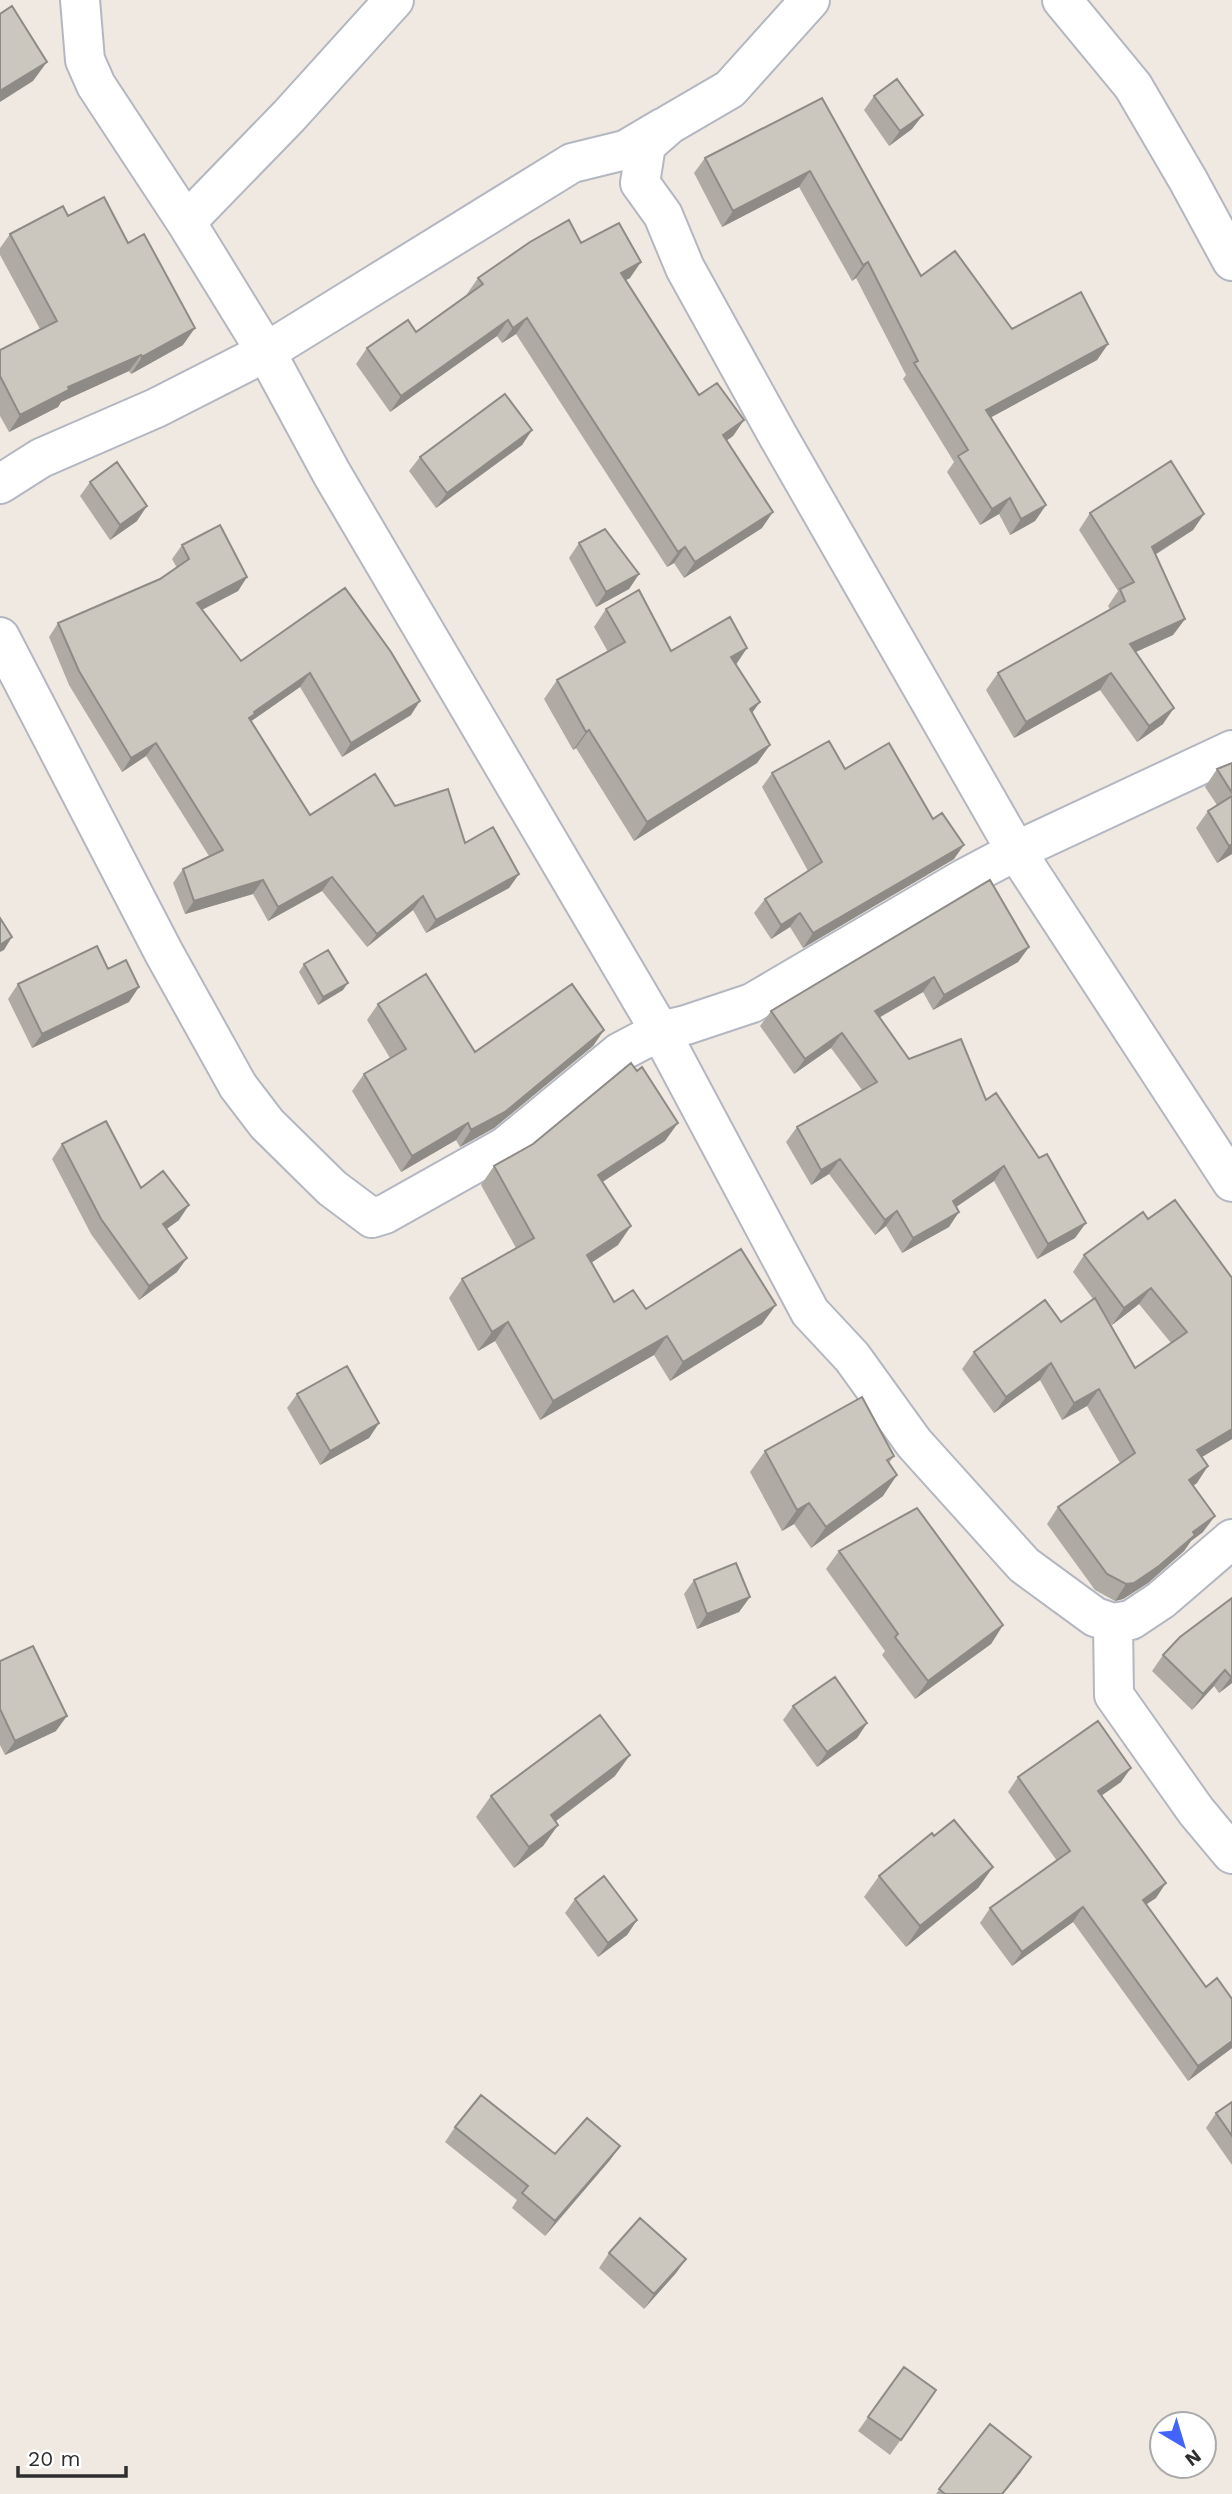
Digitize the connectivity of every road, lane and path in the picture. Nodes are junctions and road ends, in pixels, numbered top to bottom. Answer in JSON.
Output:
{"nodes":[{"id":1,"x":80,"y":0,"type":"edge"},
{"id":2,"x":394,"y":0,"type":"edge"},
{"id":3,"x":810,"y":0,"type":"edge"},
{"id":4,"x":1062,"y":0,"type":"edge"},
{"id":5,"x":670,"y":124,"type":"junction"},
{"id":6,"x":186,"y":222,"type":"junction"},
{"id":7,"x":1232,"y":261,"type":"edge"},
{"id":8,"x":266,"y":352,"type":"junction"},
{"id":9,"x":0,"y":484,"type":"edge"},
{"id":10,"x":0,"y":637,"type":"edge"},
{"id":11,"x":1232,"y":750,"type":"edge"},
{"id":12,"x":1016,"y":851,"type":"junction"},
{"id":13,"x":660,"y":1031,"type":"junction"},
{"id":14,"x":1232,"y":1182,"type":"edge"},
{"id":15,"x":1232,"y":1539,"type":"edge"},
{"id":16,"x":1113,"y":1623,"type":"junction"},
{"id":17,"x":1232,"y":1854,"type":"edge"}],
"edges":[{"from":1,"to":6,"type":"street"},
{"from":2,"to":6,"type":"street"},
{"from":3,"to":5,"type":"street"},
{"from":4,"to":7,"type":"street"},
{"from":5,"to":8,"type":"street"},
{"from":5,"to":12,"type":"street"},
{"from":6,"to":8,"type":"street"},
{"from":8,"to":9,"type":"street"},
{"from":8,"to":13,"type":"street"},
{"from":10,"to":13,"type":"street"},
{"from":11,"to":12,"type":"street"},
{"from":12,"to":13,"type":"street"},
{"from":12,"to":14,"type":"street"},
{"from":13,"to":16,"type":"street"},
{"from":15,"to":16,"type":"street"},
{"from":16,"to":17,"type":"street"}]}
